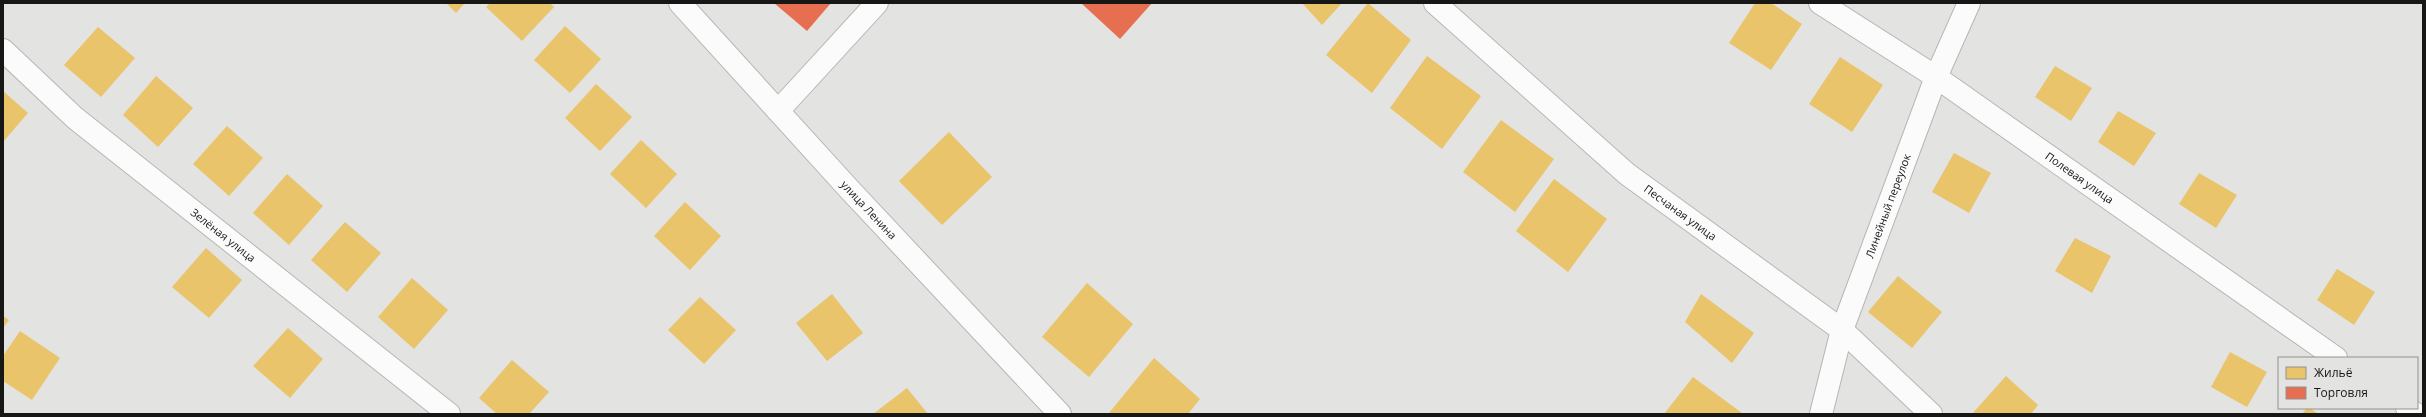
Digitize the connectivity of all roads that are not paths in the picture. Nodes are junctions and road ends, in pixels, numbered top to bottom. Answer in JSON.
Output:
{"nodes":[{"id":1,"x":680,"y":3,"type":"edge"},
{"id":2,"x":877,"y":3,"type":"edge"},
{"id":3,"x":1435,"y":3,"type":"edge"},
{"id":4,"x":1820,"y":3,"type":"edge"},
{"id":5,"x":1969,"y":3,"type":"edge"},
{"id":6,"x":3,"y":50,"type":"edge"},
{"id":7,"x":1936,"y":77,"type":"junction"},
{"id":8,"x":778,"y":112,"type":"junction"},
{"id":9,"x":1842,"y":330,"type":"junction"},
{"id":10,"x":2335,"y":357,"type":"edge"},
{"id":11,"x":449,"y":414,"type":"edge"},
{"id":12,"x":1060,"y":414,"type":"edge"},
{"id":13,"x":1821,"y":414,"type":"edge"},
{"id":14,"x":1932,"y":414,"type":"edge"}],
"edges":[{"from":1,"to":8,"type":"street","name":"улица Ленина"},
{"from":2,"to":8,"type":"street"},
{"from":3,"to":9,"type":"street","name":"Песчаная улица"},
{"from":4,"to":7,"type":"street","name":"Полевая улица"},
{"from":5,"to":7,"type":"street","name":"Линейный переулок"},
{"from":6,"to":11,"type":"street","name":"Зелёная улица"},
{"from":7,"to":9,"type":"street","name":"Линейный переулок"},
{"from":7,"to":10,"type":"street","name":"Полевая улица"},
{"from":8,"to":12,"type":"street","name":"улица Ленина"},
{"from":9,"to":13,"type":"street","name":"Линейный переулок"},
{"from":9,"to":14,"type":"street","name":"Песчаная улица"}]}
